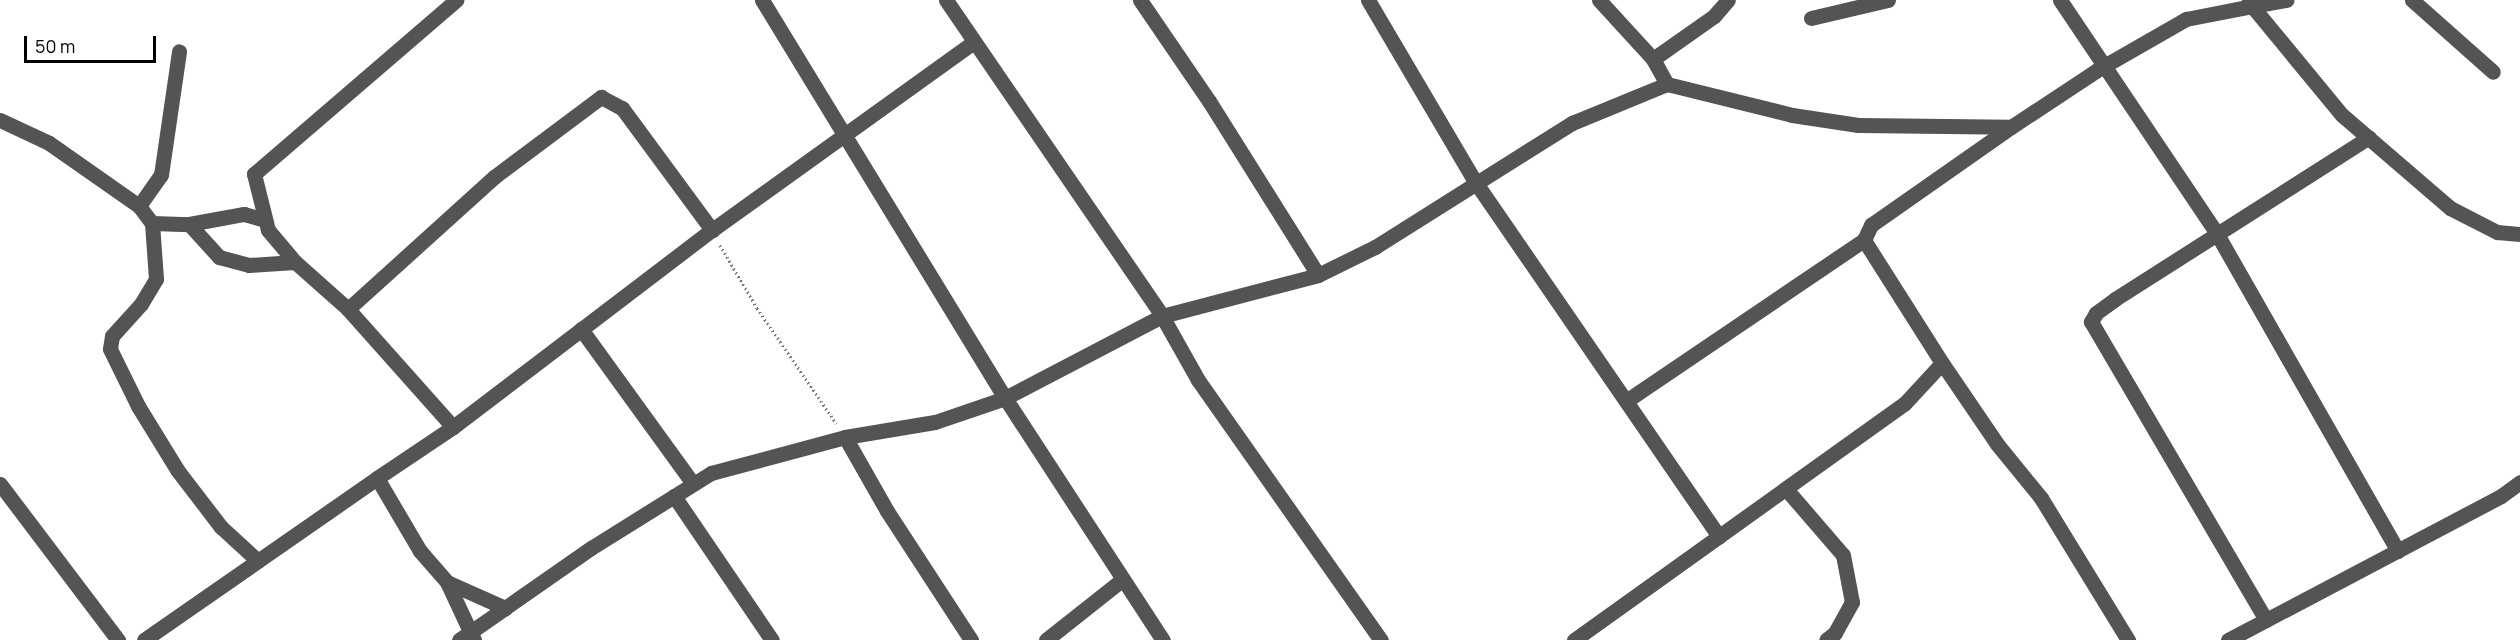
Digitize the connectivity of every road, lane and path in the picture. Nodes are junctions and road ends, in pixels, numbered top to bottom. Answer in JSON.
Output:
{"nodes":[{"id":1,"x":456,"y":0,"type":"edge"},
{"id":2,"x":762,"y":0,"type":"edge"},
{"id":3,"x":1140,"y":0,"type":"edge"},
{"id":4,"x":1368,"y":0,"type":"edge"},
{"id":5,"x":1599,"y":0,"type":"edge"},
{"id":6,"x":1728,"y":0,"type":"edge"},
{"id":7,"x":1888,"y":0,"type":"edge"},
{"id":8,"x":2060,"y":0,"type":"edge"},
{"id":9,"x":2286,"y":0,"type":"edge"},
{"id":10,"x":2412,"y":0,"type":"edge"},
{"id":11,"x":950,"y":2,"type":"edge"},
{"id":12,"x":2250,"y":3,"type":"edge"},
{"id":13,"x":1811,"y":18,"type":"dead end"},
{"id":14,"x":974,"y":42,"type":"junction"},
{"id":15,"x":179,"y":51,"type":"dead end"},
{"id":16,"x":1653,"y":59,"type":"junction"},
{"id":17,"x":2105,"y":65,"type":"junction"},
{"id":18,"x":2493,"y":72,"type":"dead end"},
{"id":19,"x":1667,"y":84,"type":"junction"},
{"id":20,"x":0,"y":120,"type":"edge"},
{"id":21,"x":2011,"y":127,"type":"junction"},
{"id":22,"x":844,"y":135,"type":"junction"},
{"id":23,"x":2369,"y":137,"type":"junction"},
{"id":24,"x":1476,"y":183,"type":"junction"},
{"id":25,"x":139,"y":206,"type":"junction"},
{"id":26,"x":265,"y":220,"type":"junction"},
{"id":27,"x":152,"y":223,"type":"junction"},
{"id":28,"x":189,"y":225,"type":"junction"},
{"id":29,"x":712,"y":230,"type":"junction"},
{"id":30,"x":2217,"y":234,"type":"junction"},
{"id":31,"x":2520,"y":234,"type":"edge"},
{"id":32,"x":1864,"y":240,"type":"junction"},
{"id":33,"x":295,"y":262,"type":"junction"},
{"id":34,"x":1318,"y":275,"type":"junction"},
{"id":35,"x":348,"y":309,"type":"junction"},
{"id":36,"x":1162,"y":316,"type":"junction"},
{"id":37,"x":581,"y":329,"type":"junction"},
{"id":38,"x":1942,"y":363,"type":"junction"},
{"id":39,"x":1005,"y":398,"type":"junction"},
{"id":40,"x":1626,"y":401,"type":"junction"},
{"id":41,"x":453,"y":427,"type":"junction"},
{"id":42,"x":845,"y":437,"type":"junction"},
{"id":43,"x":377,"y":478,"type":"junction"},
{"id":44,"x":2520,"y":482,"type":"edge"},
{"id":45,"x":0,"y":484,"type":"edge"},
{"id":46,"x":693,"y":484,"type":"junction"},
{"id":47,"x":1786,"y":489,"type":"junction"},
{"id":48,"x":674,"y":496,"type":"junction"},
{"id":49,"x":1719,"y":537,"type":"junction"},
{"id":50,"x":2398,"y":550,"type":"junction"},
{"id":51,"x":258,"y":561,"type":"junction"},
{"id":52,"x":1123,"y":579,"type":"junction"},
{"id":53,"x":447,"y":582,"type":"junction"},
{"id":54,"x":505,"y":608,"type":"junction"},
{"id":55,"x":2266,"y":620,"type":"junction"},
{"id":56,"x":468,"y":638,"type":"edge"},
{"id":57,"x":2125,"y":639,"type":"edge"},
{"id":58,"x":118,"y":640,"type":"edge"},
{"id":59,"x":144,"y":640,"type":"edge"},
{"id":60,"x":772,"y":640,"type":"edge"},
{"id":61,"x":971,"y":640,"type":"edge"},
{"id":62,"x":1046,"y":640,"type":"edge"},
{"id":63,"x":1163,"y":640,"type":"edge"},
{"id":64,"x":1382,"y":640,"type":"edge"},
{"id":65,"x":1574,"y":640,"type":"edge"},
{"id":66,"x":1826,"y":640,"type":"edge"},
{"id":67,"x":2228,"y":640,"type":"edge"}],
"edges":[{"from":1,"to":26,"type":"street"},
{"from":2,"to":22,"type":"street"},
{"from":3,"to":34,"type":"street"},
{"from":4,"to":24,"type":"street"},
{"from":5,"to":16,"type":"street"},
{"from":6,"to":16,"type":"street"},
{"from":7,"to":13,"type":"street"},
{"from":8,"to":17,"type":"street"},
{"from":9,"to":12,"type":"street"},
{"from":10,"to":18,"type":"street"},
{"from":11,"to":14,"type":"street"},
{"from":12,"to":17,"type":"street"},
{"from":12,"to":23,"type":"street"},
{"from":14,"to":22,"type":"street"},
{"from":14,"to":36,"type":"street"},
{"from":15,"to":25,"type":"street"},
{"from":16,"to":19,"type":"street"},
{"from":17,"to":21,"type":"street"},
{"from":17,"to":30,"type":"street"},
{"from":19,"to":21,"type":"street"},
{"from":19,"to":24,"type":"street"},
{"from":20,"to":25,"type":"street"},
{"from":21,"to":32,"type":"street"},
{"from":22,"to":29,"type":"street"},
{"from":22,"to":39,"type":"street"},
{"from":23,"to":30,"type":"street"},
{"from":23,"to":31,"type":"street"},
{"from":24,"to":34,"type":"street"},
{"from":24,"to":40,"type":"street"},
{"from":25,"to":27,"type":"street"},
{"from":26,"to":28,"type":"street"},
{"from":26,"to":33,"type":"street"},
{"from":27,"to":28,"type":"street"},
{"from":27,"to":51,"type":"street"},
{"from":28,"to":33,"type":"street"},
{"from":29,"to":35,"type":"street"},
{"from":29,"to":37,"type":"street"},
{"from":29,"to":42,"type":"path"},
{"from":30,"to":50,"type":"street"},
{"from":30,"to":55,"type":"street"},
{"from":32,"to":38,"type":"street"},
{"from":32,"to":40,"type":"street"},
{"from":33,"to":35,"type":"street"},
{"from":34,"to":36,"type":"street"},
{"from":35,"to":41,"type":"street"},
{"from":36,"to":39,"type":"street"},
{"from":36,"to":64,"type":"street"},
{"from":37,"to":41,"type":"street"},
{"from":37,"to":46,"type":"street"},
{"from":38,"to":47,"type":"street"},
{"from":38,"to":57,"type":"street"},
{"from":39,"to":42,"type":"street"},
{"from":39,"to":52,"type":"street"},
{"from":40,"to":49,"type":"street"},
{"from":41,"to":43,"type":"street"},
{"from":42,"to":46,"type":"street"},
{"from":42,"to":61,"type":"street"},
{"from":43,"to":51,"type":"street"},
{"from":43,"to":53,"type":"street"},
{"from":44,"to":50,"type":"street"},
{"from":45,"to":58,"type":"street"},
{"from":46,"to":48,"type":"street"},
{"from":47,"to":49,"type":"street"},
{"from":47,"to":66,"type":"street"},
{"from":48,"to":54,"type":"street"},
{"from":48,"to":60,"type":"street"},
{"from":49,"to":65,"type":"street"},
{"from":50,"to":55,"type":"street"},
{"from":51,"to":59,"type":"street"},
{"from":52,"to":62,"type":"street"},
{"from":52,"to":63,"type":"street"},
{"from":53,"to":54,"type":"street"},
{"from":53,"to":56,"type":"street"},
{"from":54,"to":56,"type":"street"},
{"from":55,"to":67,"type":"street"}]}
